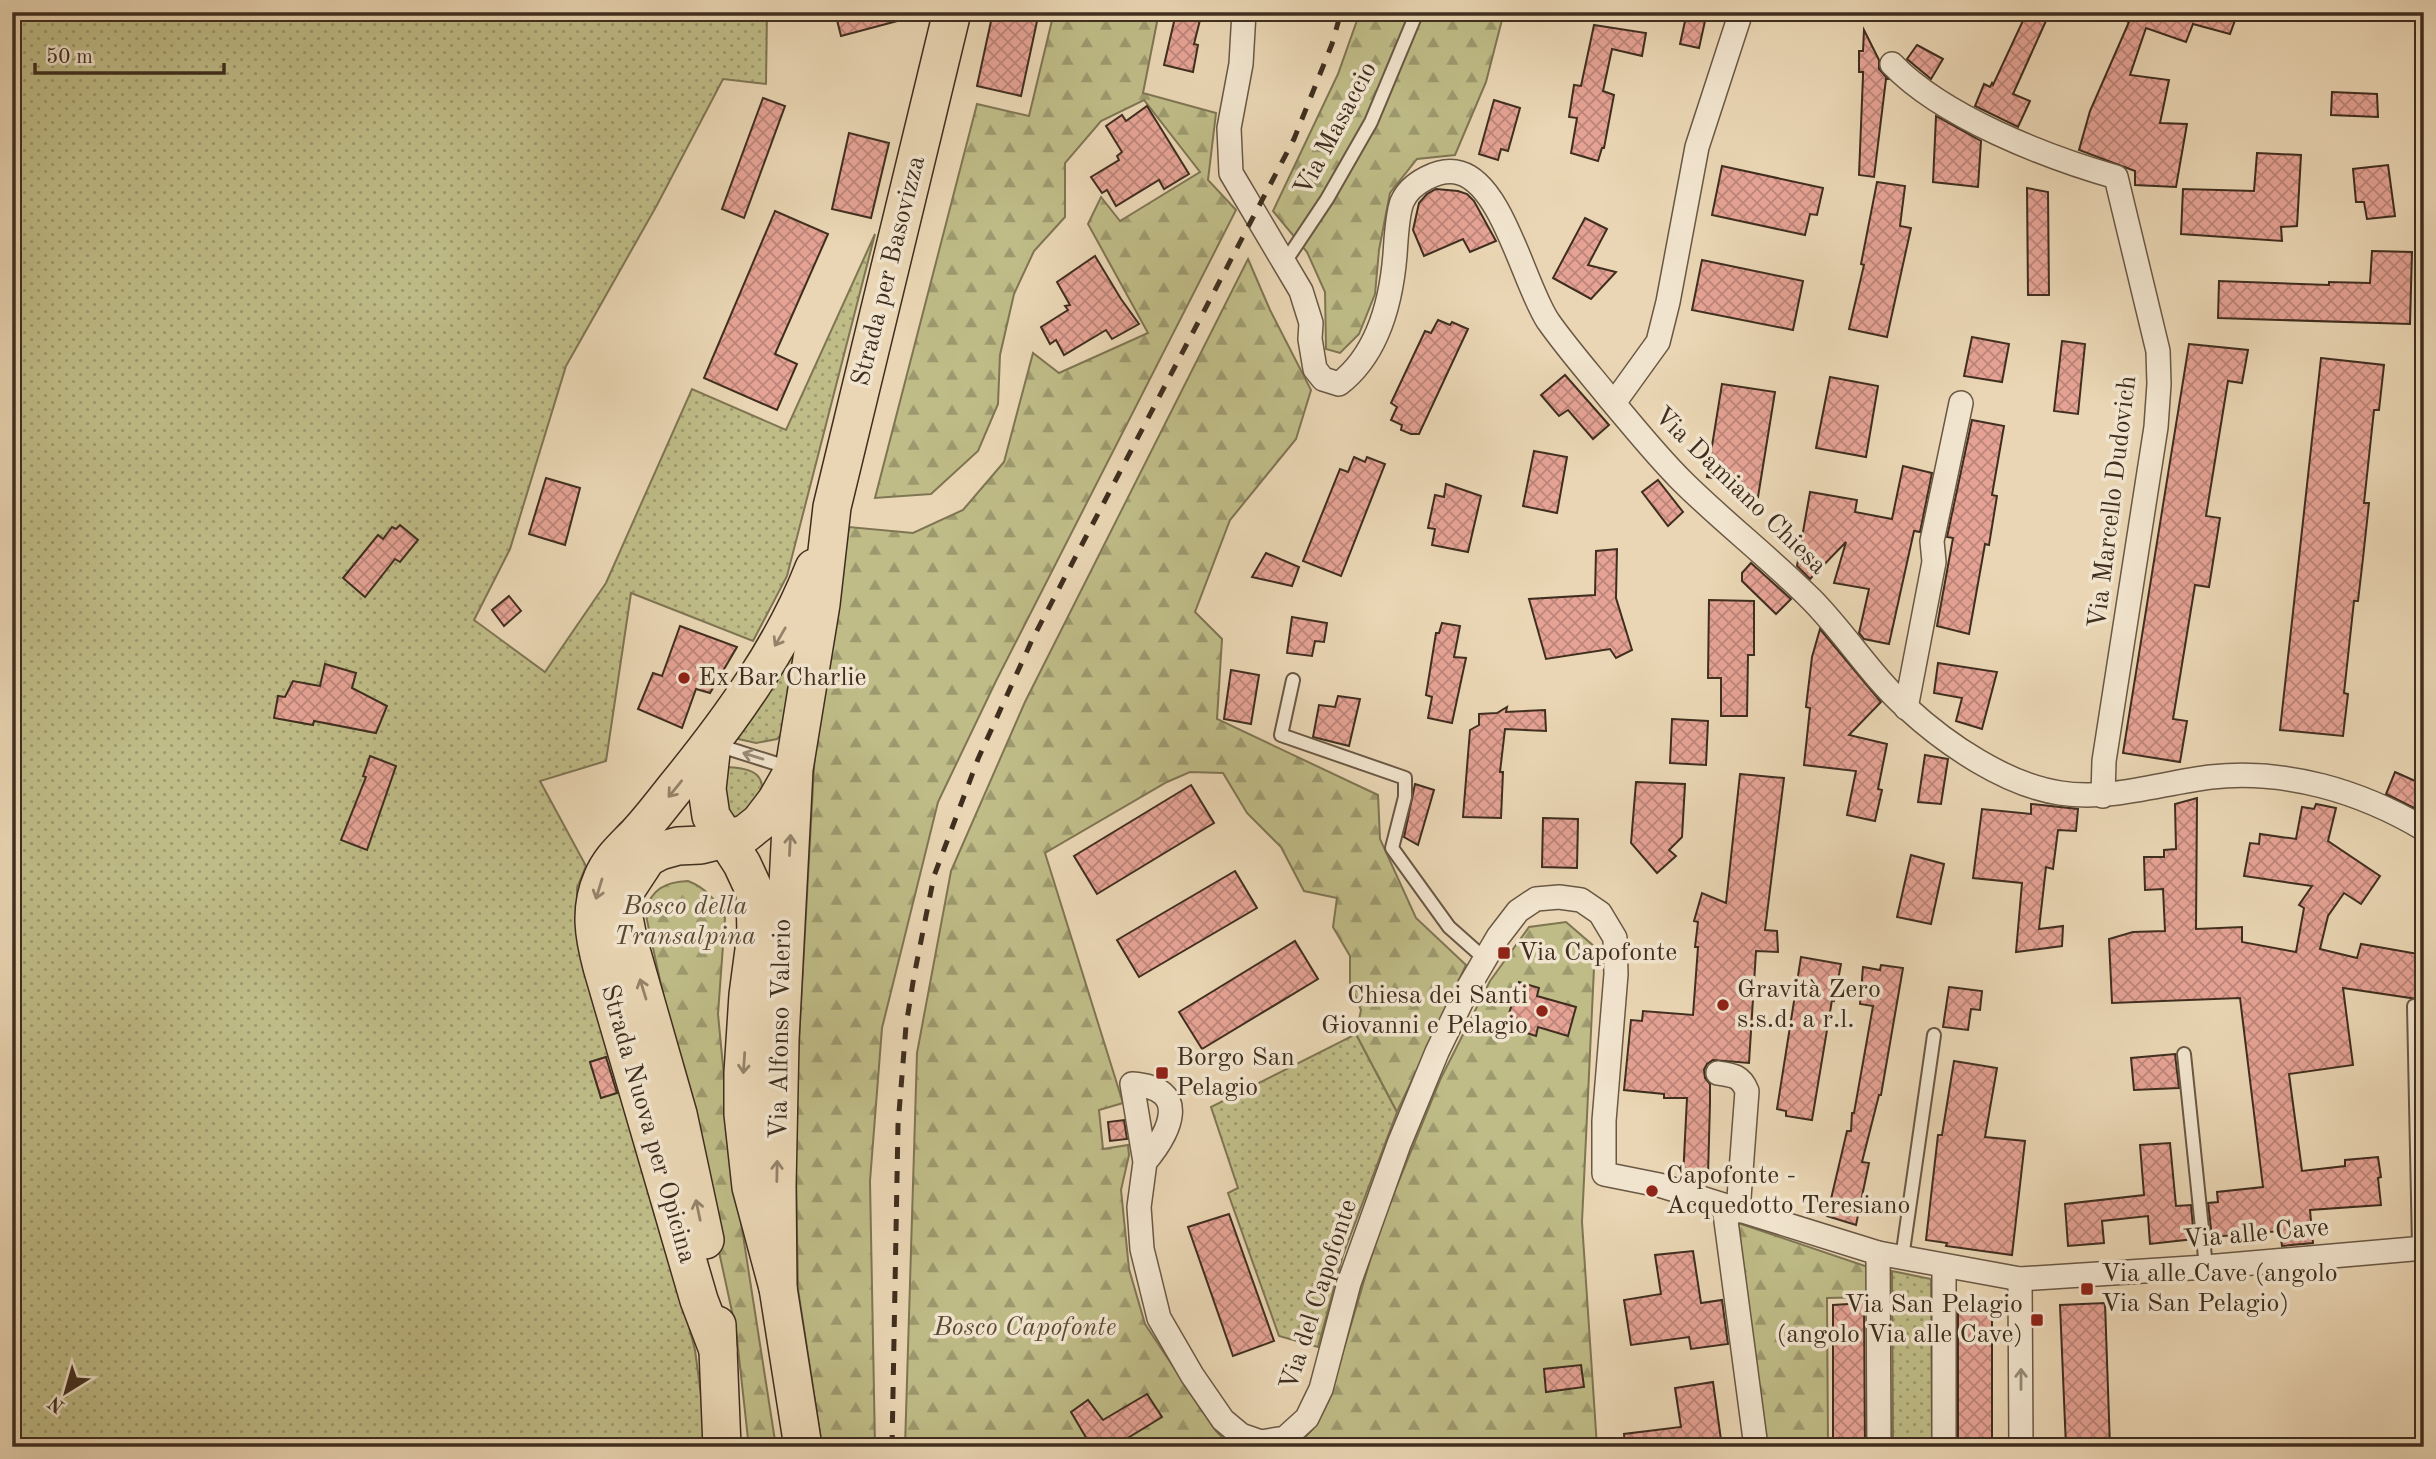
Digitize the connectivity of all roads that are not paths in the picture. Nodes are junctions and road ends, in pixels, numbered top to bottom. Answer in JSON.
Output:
{"nodes":[{"id":1,"x":952,"y":12,"type":"edge"},
{"id":2,"x":1244,"y":12,"type":"edge"},
{"id":3,"x":1417,"y":12,"type":"edge"},
{"id":4,"x":1741,"y":12,"type":"edge"},
{"id":5,"x":1892,"y":64,"type":"dead end"},
{"id":6,"x":1285,"y":262,"type":"junction"},
{"id":7,"x":1614,"y":403,"type":"junction"},
{"id":8,"x":1961,"y":403,"type":"dead end"},
{"id":9,"x":828,"y":531,"type":"junction"},
{"id":10,"x":1293,"y":680,"type":"dead end"},
{"id":11,"x":1906,"y":708,"type":"junction"},
{"id":12,"x":712,"y":744,"type":"junction"},
{"id":13,"x":794,"y":769,"type":"junction"},
{"id":14,"x":2103,"y":796,"type":"junction"},
{"id":15,"x":2424,"y":829,"type":"edge"},
{"id":16,"x":637,"y":834,"type":"junction"},
{"id":17,"x":724,"y":839,"type":"junction"},
{"id":18,"x":638,"y":870,"type":"junction"},
{"id":19,"x":787,"y":914,"type":"junction"},
{"id":20,"x":1485,"y":959,"type":"junction"},
{"id":21,"x":748,"y":995,"type":"junction"},
{"id":22,"x":2414,"y":1006,"type":"dead end"},
{"id":23,"x":1934,"y":1035,"type":"dead end"},
{"id":24,"x":2184,"y":1054,"type":"dead end"},
{"id":25,"x":1718,"y":1073,"type":"dead end"},
{"id":26,"x":1145,"y":1162,"type":"dead end"},
{"id":27,"x":1604,"y":1174,"type":"joint"},
{"id":28,"x":1731,"y":1209,"type":"junction"},
{"id":29,"x":2422,"y":1248,"type":"edge"},
{"id":30,"x":1878,"y":1253,"type":"junction"},
{"id":31,"x":1902,"y":1258,"type":"junction"},
{"id":32,"x":1944,"y":1266,"type":"junction"},
{"id":33,"x":2206,"y":1267,"type":"junction"},
{"id":34,"x":2020,"y":1279,"type":"junction"},
{"id":35,"x":778,"y":1288,"type":"junction"},
{"id":36,"x":718,"y":1350,"type":"junction"},
{"id":37,"x":722,"y":1447,"type":"edge"},
{"id":38,"x":803,"y":1447,"type":"edge"},
{"id":39,"x":1756,"y":1447,"type":"edge"},
{"id":40,"x":1879,"y":1447,"type":"edge"},
{"id":41,"x":1944,"y":1447,"type":"edge"},
{"id":42,"x":2021,"y":1447,"type":"edge"}],
"edges":[{"from":1,"to":9,"type":"main road","name":"Strada per Basovizza"},
{"from":2,"to":6,"type":"street","name":"Via Damiano Chiesa"},
{"from":3,"to":6,"type":"lane","name":"Via Masaccio"},
{"from":4,"to":7,"type":"street"},
{"from":5,"to":14,"type":"street","name":"Via Marcello Dudovich"},
{"from":6,"to":7,"type":"street","name":"Via Damiano Chiesa"},
{"from":7,"to":11,"type":"street","name":"Via Damiano Chiesa"},
{"from":8,"to":11,"type":"street"},
{"from":9,"to":12,"type":"main road","name":"Strada per Basovizza","one_way":true},
{"from":9,"to":13,"type":"main road","name":"Strada per Basovizza"},
{"from":10,"to":20,"type":"lane"},
{"from":11,"to":14,"type":"street","name":"Via Damiano Chiesa"},
{"from":13,"to":12,"type":"lane","one_way":true},
{"from":12,"to":16,"type":"main road","name":"Strada per Basovizza","one_way":true},
{"from":12,"to":17,"type":"main road","name":"Strada per Basovizza"},
{"from":13,"to":17,"type":"main road","name":"Strada per Basovizza"},
{"from":19,"to":13,"type":"main road","name":"Strada per Basovizza","one_way":true},
{"from":14,"to":15,"type":"street","name":"Via Damiano Chiesa"},
{"from":16,"to":17,"type":"main road"},
{"from":16,"to":36,"type":"main road","name":"Strada Nuova per Opicina","one_way":true},
{"from":17,"to":18,"type":"main road","name":"Strada Nuova per Opicina"},
{"from":17,"to":19,"type":"main road","name":"Via Alfonso Valerio"},
{"from":17,"to":21,"type":"main road","name":"Via Alfonso Valerio"},
{"from":18,"to":21,"type":"main road"},
{"from":36,"to":18,"type":"main road","name":"Strada Nuova per Opicina","one_way":true},
{"from":35,"to":19,"type":"main road","name":"Via Alfonso Valerio","one_way":true},
{"from":20,"to":26,"type":"street","name":"Via del Capofonte"},
{"from":20,"to":27,"type":"street","name":"Via del Capofonte"},
{"from":21,"to":35,"type":"main road","name":"Via Alfonso Valerio","one_way":true},
{"from":22,"to":29,"type":"lane"},
{"from":23,"to":31,"type":"lane"},
{"from":24,"to":33,"type":"lane"},
{"from":25,"to":28,"type":"street"},
{"from":27,"to":28,"type":"street","name":"Via alle Cave"},
{"from":28,"to":30,"type":"street","name":"Via alle Cave"},
{"from":28,"to":39,"type":"street"},
{"from":29,"to":33,"type":"street","name":"Via alle Cave"},
{"from":30,"to":31,"type":"street","name":"Via alle Cave"},
{"from":30,"to":40,"type":"street"},
{"from":31,"to":32,"type":"street","name":"Via alle Cave"},
{"from":32,"to":34,"type":"street","name":"Via alle Cave"},
{"from":32,"to":41,"type":"street"},
{"from":33,"to":34,"type":"street","name":"Via alle Cave"},
{"from":42,"to":34,"type":"street","one_way":true},
{"from":35,"to":38,"type":"main road","name":"Via Alfonso Valerio"},
{"from":36,"to":37,"type":"main road","name":"Strada Nuova per Opicina"}]}
